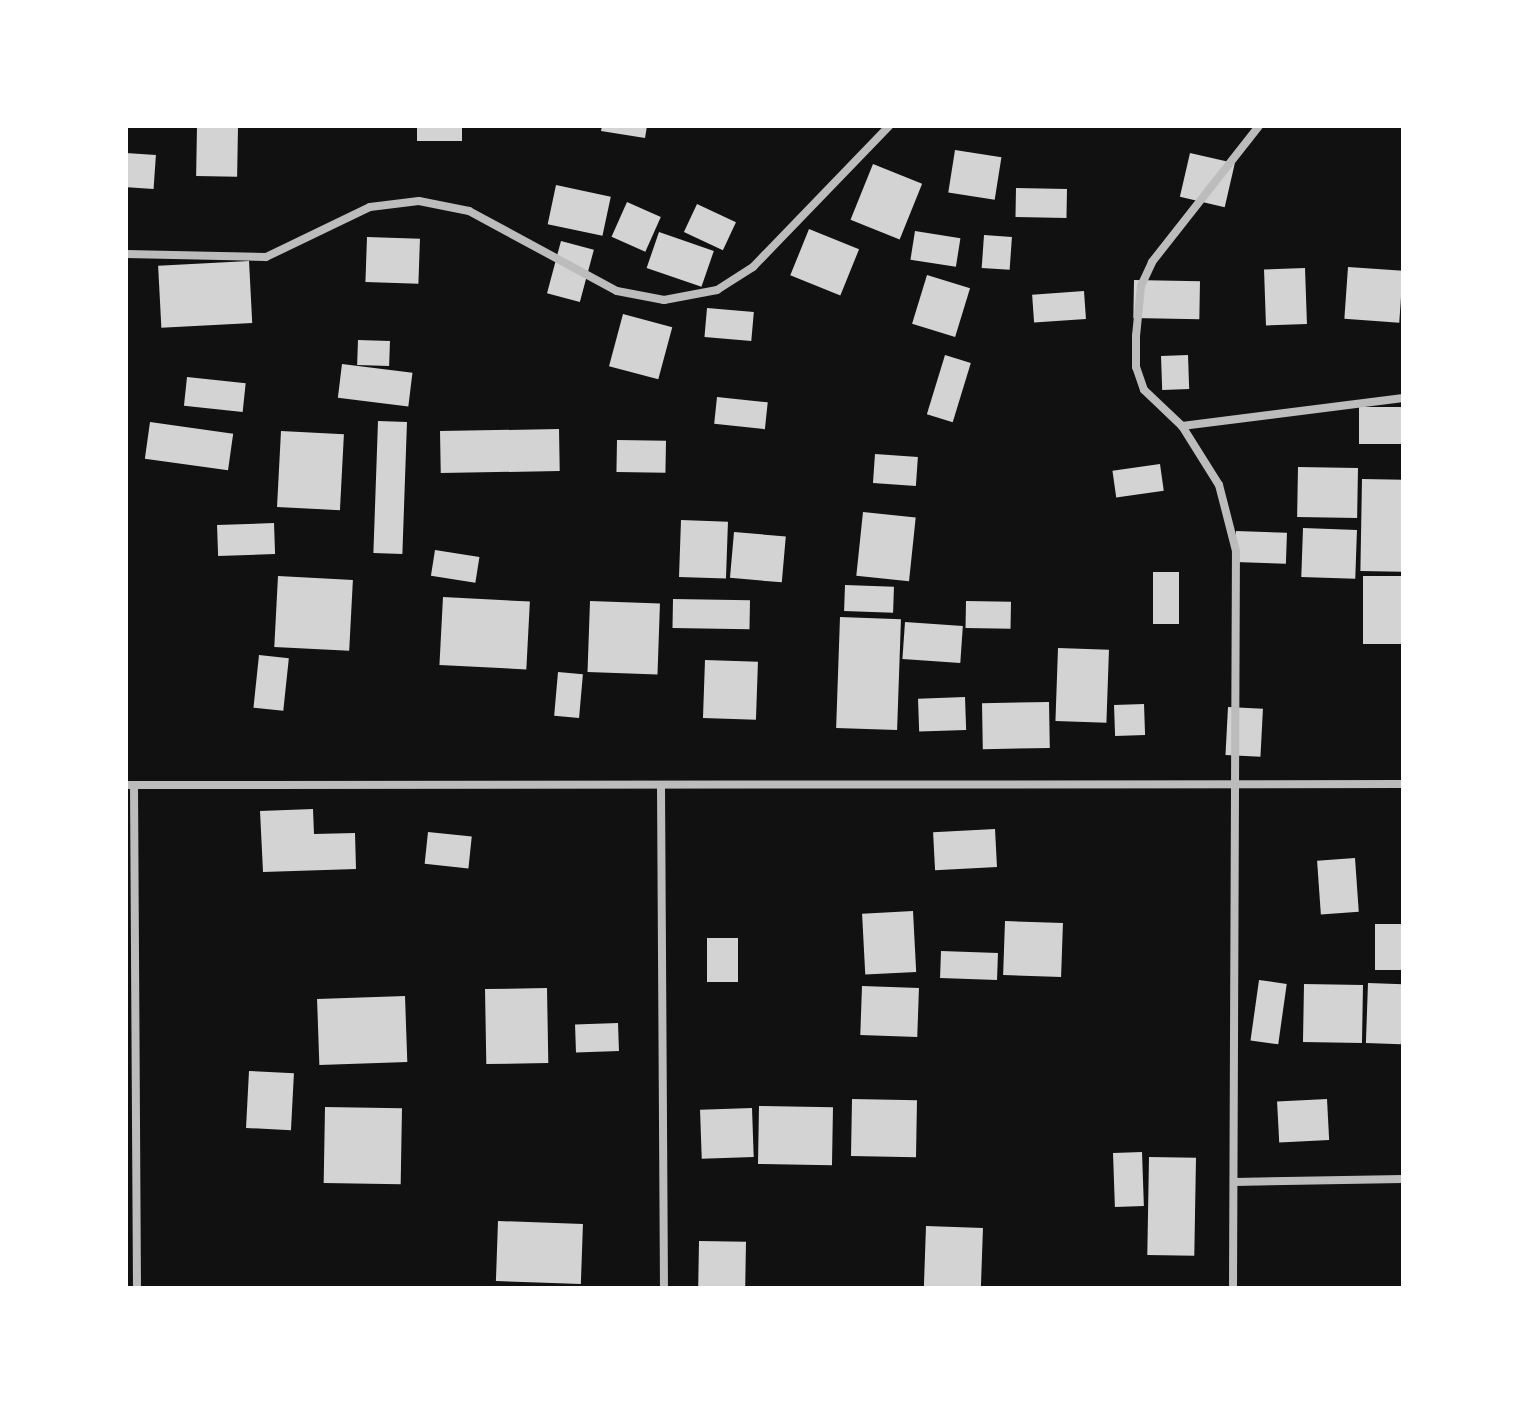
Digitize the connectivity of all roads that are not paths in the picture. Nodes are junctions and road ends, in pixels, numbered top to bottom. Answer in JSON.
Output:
{"nodes":[{"id":1,"x":889,"y":126,"type":"edge"},
{"id":2,"x":1259,"y":126,"type":"edge"},
{"id":3,"x":126,"y":254,"type":"edge"},
{"id":4,"x":1403,"y":398,"type":"edge"},
{"id":5,"x":1182,"y":426,"type":"junction"},
{"id":6,"x":1235,"y":784,"type":"junction"},
{"id":7,"x":1403,"y":784,"type":"edge"},
{"id":8,"x":130,"y":785,"type":"edge"},
{"id":9,"x":661,"y":786,"type":"junction"},
{"id":10,"x":1403,"y":1179,"type":"edge"},
{"id":11,"x":1234,"y":1182,"type":"junction"},
{"id":12,"x":131,"y":1183,"type":"edge"},
{"id":13,"x":137,"y":1288,"type":"edge"},
{"id":14,"x":664,"y":1288,"type":"edge"},
{"id":15,"x":1233,"y":1288,"type":"edge"}],
"edges":[{"from":1,"to":3,"type":"street"},
{"from":2,"to":5,"type":"street"},
{"from":4,"to":5,"type":"street"},
{"from":5,"to":6,"type":"street"},
{"from":6,"to":7,"type":"street"},
{"from":6,"to":9,"type":"street"},
{"from":6,"to":11,"type":"street"},
{"from":8,"to":9,"type":"street"},
{"from":8,"to":12,"type":"street"},
{"from":9,"to":14,"type":"street"},
{"from":10,"to":11,"type":"street"},
{"from":11,"to":15,"type":"street"},
{"from":12,"to":13,"type":"street"}]}
